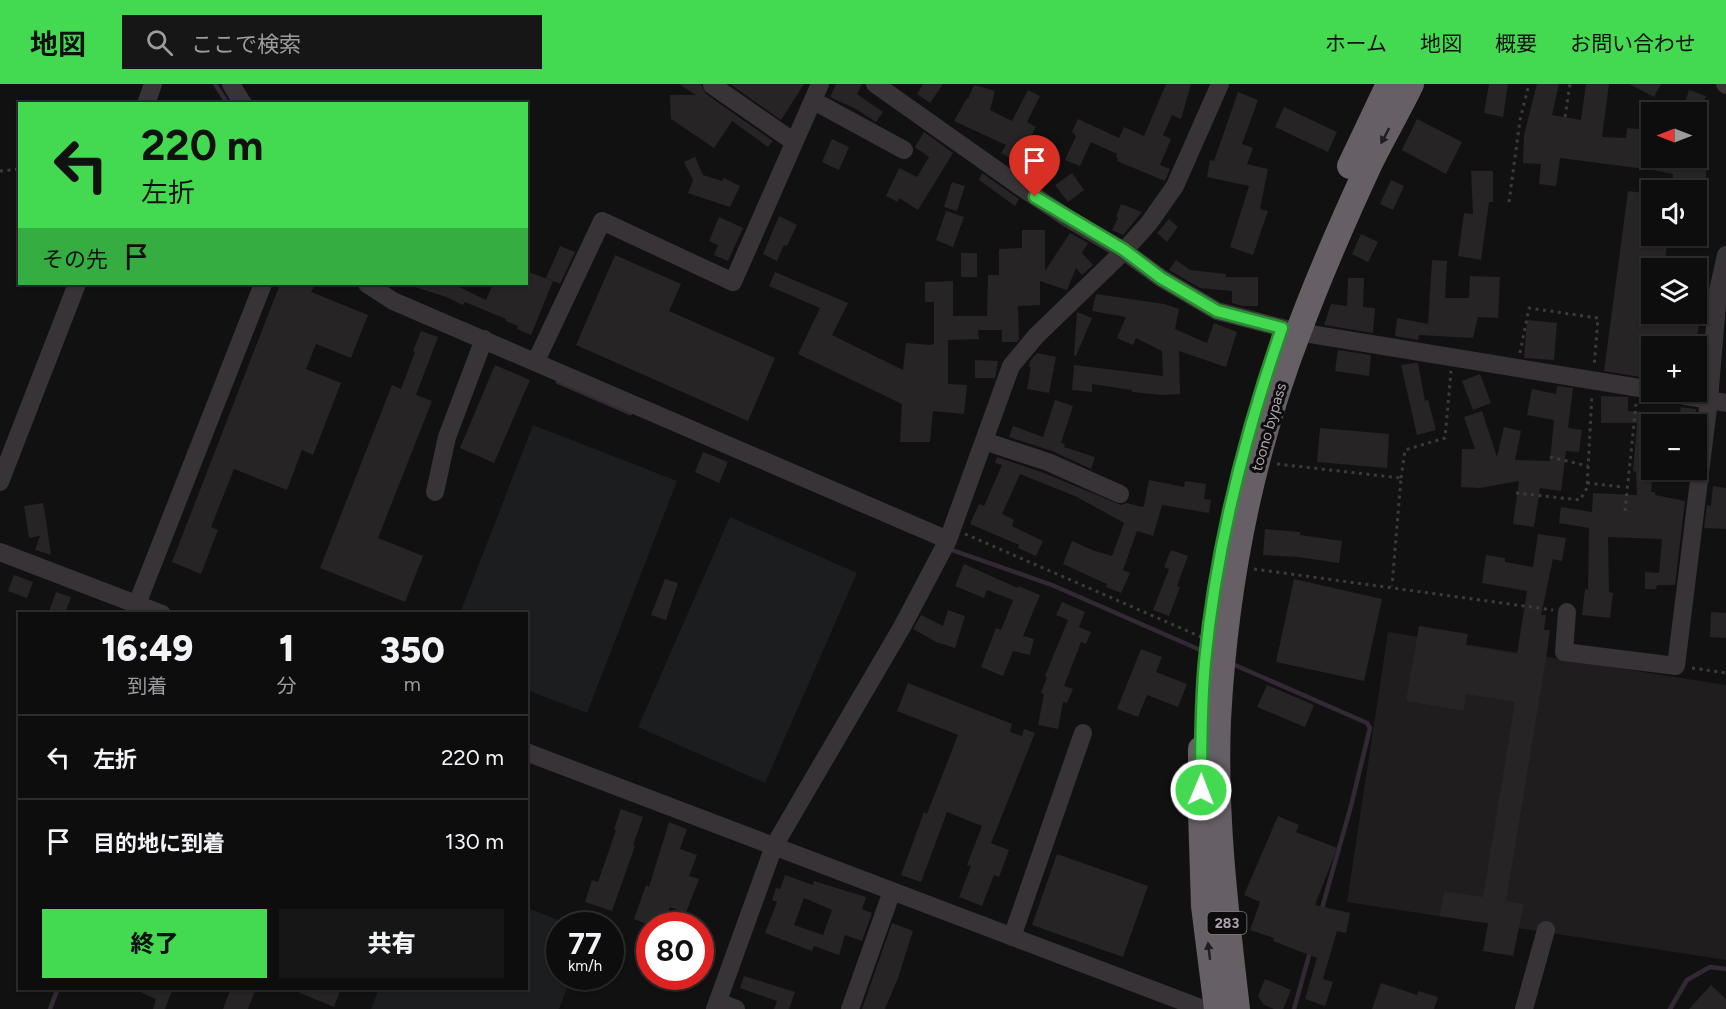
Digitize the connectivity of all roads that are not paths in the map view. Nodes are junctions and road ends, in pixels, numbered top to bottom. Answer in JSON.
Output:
{"nodes":[{"id":1,"x":153,"y":84,"type":"edge"},
{"id":2,"x":231,"y":84,"type":"edge"},
{"id":3,"x":820,"y":84,"type":"edge"},
{"id":4,"x":875,"y":84,"type":"edge"},
{"id":5,"x":1220,"y":84,"type":"edge"},
{"id":6,"x":1389,"y":84,"type":"edge"},
{"id":7,"x":1411,"y":84,"type":"edge"},
{"id":8,"x":712,"y":85,"type":"edge"},
{"id":9,"x":813,"y":101,"type":"junction"},
{"id":10,"x":147,"y":102,"type":"edge"},
{"id":11,"x":242,"y":102,"type":"edge"},
{"id":12,"x":794,"y":141,"type":"junction"},
{"id":13,"x":904,"y":150,"type":"dead end"},
{"id":14,"x":1124,"y":250,"type":"junction"},
{"id":15,"x":1726,"y":255,"type":"edge"},
{"id":16,"x":77,"y":285,"type":"edge"},
{"id":17,"x":262,"y":285,"type":"edge"},
{"id":18,"x":368,"y":285,"type":"edge"},
{"id":19,"x":1290,"y":330,"type":"junction"},
{"id":20,"x":481,"y":345,"type":"junction"},
{"id":21,"x":536,"y":361,"type":"junction"},
{"id":22,"x":1641,"y":388,"type":"edge"},
{"id":23,"x":1718,"y":401,"type":"edge"},
{"id":24,"x":984,"y":441,"type":"junction"},
{"id":25,"x":0,"y":482,"type":"edge"},
{"id":26,"x":435,"y":492,"type":"dead end"},
{"id":27,"x":1120,"y":494,"type":"dead end"},
{"id":28,"x":950,"y":534,"type":"junction"},
{"id":29,"x":0,"y":552,"type":"edge"},
{"id":30,"x":137,"y":604,"type":"junction"},
{"id":31,"x":157,"y":612,"type":"edge"},
{"id":32,"x":1567,"y":612,"type":"road end"},
{"id":33,"x":1083,"y":733,"type":"dead end"},
{"id":34,"x":528,"y":753,"type":"edge"},
{"id":35,"x":774,"y":846,"type":"junction"},
{"id":36,"x":892,"y":891,"type":"junction"},
{"id":37,"x":1546,"y":930,"type":"dead end"},
{"id":38,"x":1012,"y":937,"type":"junction"},
{"id":39,"x":716,"y":1006,"type":"edge"},
{"id":40,"x":736,"y":1009,"type":"edge"},
{"id":41,"x":850,"y":1009,"type":"edge"},
{"id":42,"x":1203,"y":1009,"type":"edge"},
{"id":43,"x":1217,"y":1009,"type":"edge"},
{"id":44,"x":1237,"y":1009,"type":"edge"},
{"id":45,"x":1524,"y":1009,"type":"edge"}],
"edges":[{"from":1,"to":10,"type":"street"},
{"from":2,"to":11,"type":"street"},
{"from":3,"to":9,"type":"street"},
{"from":4,"to":14,"type":"street"},
{"from":5,"to":14,"type":"street"},
{"from":6,"to":19,"type":"highway","name":"toono bypass","number":"283"},
{"from":7,"to":19,"type":"highway","name":"toono bypass","number":"283","one_way":true},
{"from":8,"to":12,"type":"street"},
{"from":9,"to":12,"type":"street"},
{"from":9,"to":13,"type":"street"},
{"from":12,"to":21,"type":"street"},
{"from":14,"to":19,"type":"street"},
{"from":14,"to":24,"type":"street"},
{"from":15,"to":23,"type":"street"},
{"from":16,"to":25,"type":"street"},
{"from":17,"to":30,"type":"street"},
{"from":18,"to":20,"type":"street"},
{"from":19,"to":22,"type":"street"},
{"from":43,"to":19,"type":"highway","name":"toono bypass","number":"283","one_way":true},
{"from":19,"to":44,"type":"highway","name":"toono bypass","number":"283"},
{"from":20,"to":21,"type":"street"},
{"from":20,"to":26,"type":"street"},
{"from":21,"to":28,"type":"street"},
{"from":23,"to":32,"type":"street"},
{"from":24,"to":27,"type":"street"},
{"from":24,"to":28,"type":"street"},
{"from":28,"to":35,"type":"street"},
{"from":29,"to":30,"type":"street"},
{"from":30,"to":31,"type":"street"},
{"from":33,"to":38,"type":"street"},
{"from":34,"to":35,"type":"street"},
{"from":35,"to":36,"type":"street"},
{"from":35,"to":39,"type":"street"},
{"from":36,"to":38,"type":"street"},
{"from":36,"to":41,"type":"street"},
{"from":37,"to":45,"type":"street"},
{"from":38,"to":42,"type":"street"},
{"from":39,"to":40,"type":"street"}]}
